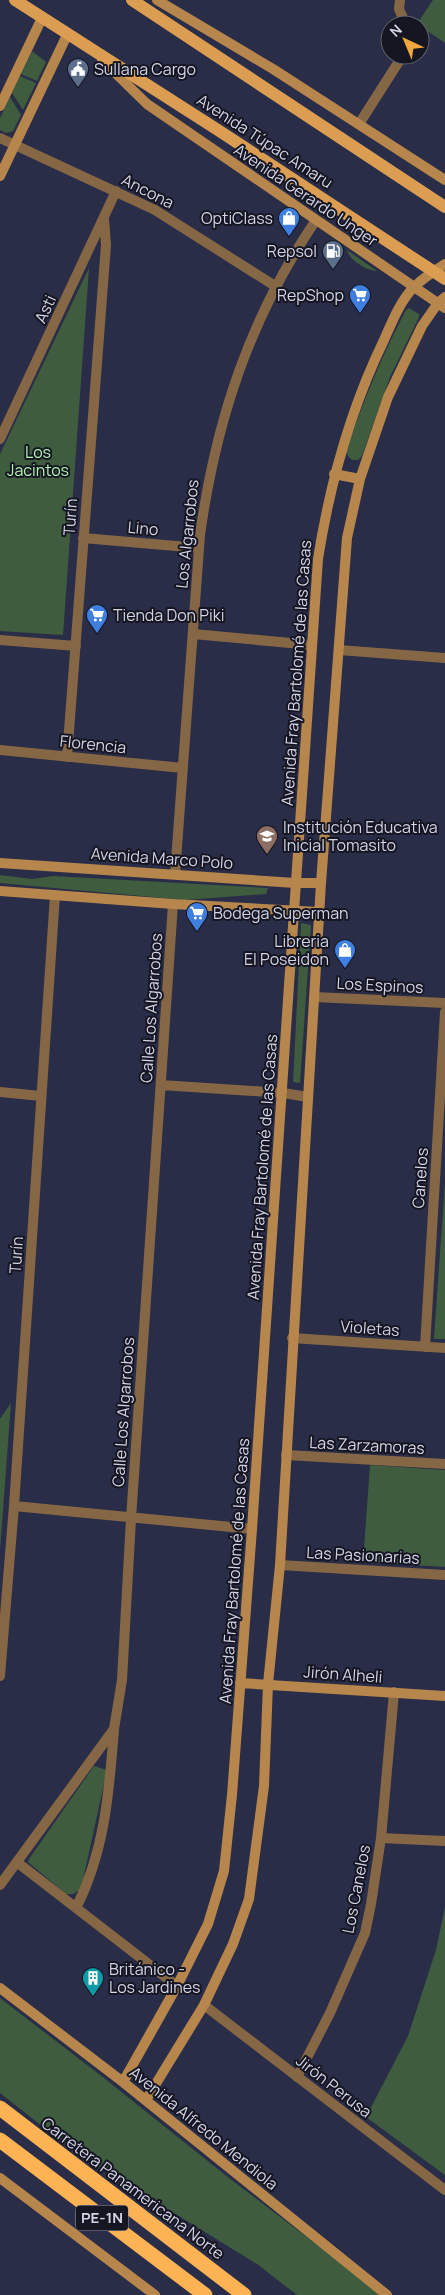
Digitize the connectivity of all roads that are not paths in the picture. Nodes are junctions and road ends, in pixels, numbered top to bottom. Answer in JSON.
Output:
{"nodes":[{"id":1,"x":15,"y":0,"type":"edge"},
{"id":2,"x":132,"y":0,"type":"edge"},
{"id":3,"x":156,"y":0,"type":"edge"},
{"id":4,"x":400,"y":0,"type":"edge"},
{"id":5,"x":402,"y":15,"type":"edge"},
{"id":6,"x":42,"y":18,"type":"junction"},
{"id":7,"x":68,"y":33,"type":"junction"},
{"id":8,"x":84,"y":44,"type":"junction"},
{"id":9,"x":397,"y":65,"type":"edge"},
{"id":10,"x":0,"y":106,"type":"edge"},
{"id":11,"x":359,"y":124,"type":"junction"},
{"id":12,"x":0,"y":138,"type":"edge"},
{"id":13,"x":15,"y":144,"type":"junction"},
{"id":14,"x":0,"y":176,"type":"edge"},
{"id":15,"x":445,"y":180,"type":"edge"},
{"id":16,"x":116,"y":191,"type":"junction"},
{"id":17,"x":445,"y":207,"type":"edge"},
{"id":18,"x":104,"y":219,"type":"junction"},
{"id":19,"x":316,"y":220,"type":"junction"},
{"id":20,"x":445,"y":264,"type":"edge"},
{"id":21,"x":434,"y":272,"type":"junction"},
{"id":22,"x":445,"y":279,"type":"edge"},
{"id":23,"x":275,"y":286,"type":"junction"},
{"id":24,"x":414,"y":287,"type":"junction"},
{"id":25,"x":443,"y":303,"type":"edge"},
{"id":26,"x":0,"y":439,"type":"edge"},
{"id":27,"x":334,"y":474,"type":"junction"},
{"id":28,"x":360,"y":479,"type":"junction"},
{"id":29,"x":83,"y":538,"type":"junction"},
{"id":30,"x":199,"y":548,"type":"junction"},
{"id":31,"x":193,"y":634,"type":"junction"},
{"id":32,"x":0,"y":640,"type":"edge"},
{"id":33,"x":312,"y":645,"type":"junction"},
{"id":34,"x":76,"y":646,"type":"junction"},
{"id":35,"x":339,"y":650,"type":"junction"},
{"id":36,"x":445,"y":658,"type":"edge"},
{"id":37,"x":0,"y":750,"type":"edge"},
{"id":38,"x":67,"y":757,"type":"junction"},
{"id":39,"x":183,"y":768,"type":"junction"},
{"id":40,"x":0,"y":863,"type":"edge"},
{"id":41,"x":176,"y":874,"type":"junction"},
{"id":42,"x":295,"y":883,"type":"junction"},
{"id":43,"x":321,"y":883,"type":"junction"},
{"id":44,"x":0,"y":891,"type":"edge"},
{"id":45,"x":55,"y":896,"type":"junction"},
{"id":46,"x":173,"y":904,"type":"junction"},
{"id":47,"x":293,"y":911,"type":"junction"},
{"id":48,"x":319,"y":912,"type":"junction"},
{"id":49,"x":314,"y":997,"type":"junction"},
{"id":50,"x":445,"y":1003,"type":"edge"},
{"id":51,"x":445,"y":1012,"type":"edge"},
{"id":52,"x":161,"y":1085,"type":"junction"},
{"id":53,"x":0,"y":1092,"type":"edge"},
{"id":54,"x":283,"y":1093,"type":"junction"},
{"id":55,"x":41,"y":1096,"type":"junction"},
{"id":56,"x":308,"y":1097,"type":"junction"},
{"id":57,"x":292,"y":1338,"type":"junction"},
{"id":58,"x":425,"y":1347,"type":"junction"},
{"id":59,"x":445,"y":1348,"type":"edge"},
{"id":60,"x":286,"y":1455,"type":"junction"},
{"id":61,"x":445,"y":1464,"type":"edge"},
{"id":62,"x":14,"y":1506,"type":"junction"},
{"id":63,"x":131,"y":1519,"type":"junction"},
{"id":64,"x":252,"y":1529,"type":"junction"},
{"id":65,"x":280,"y":1565,"type":"junction"},
{"id":66,"x":445,"y":1575,"type":"edge"},
{"id":67,"x":0,"y":1676,"type":"edge"},
{"id":68,"x":240,"y":1684,"type":"junction"},
{"id":69,"x":268,"y":1684,"type":"junction"},
{"id":70,"x":394,"y":1692,"type":"junction"},
{"id":71,"x":445,"y":1696,"type":"edge"},
{"id":72,"x":114,"y":1729,"type":"junction"},
{"id":73,"x":381,"y":1838,"type":"junction"},
{"id":74,"x":445,"y":1842,"type":"edge"},
{"id":75,"x":18,"y":1863,"type":"junction"},
{"id":76,"x":0,"y":1885,"type":"edge"},
{"id":77,"x":76,"y":1908,"type":"junction"},
{"id":78,"x":177,"y":1986,"type":"junction"},
{"id":79,"x":0,"y":1988,"type":"edge"},
{"id":80,"x":204,"y":2005,"type":"junction"},
{"id":81,"x":297,"y":2077,"type":"junction"},
{"id":82,"x":124,"y":2082,"type":"junction"},
{"id":83,"x":146,"y":2100,"type":"junction"},
{"id":84,"x":0,"y":2108,"type":"edge"},
{"id":85,"x":0,"y":2140,"type":"edge"},
{"id":86,"x":0,"y":2178,"type":"edge"},
{"id":87,"x":445,"y":2190,"type":"edge"},
{"id":88,"x":155,"y":2295,"type":"edge"},
{"id":89,"x":205,"y":2295,"type":"edge"},
{"id":90,"x":244,"y":2295,"type":"edge"},
{"id":91,"x":387,"y":2295,"type":"edge"}],
"edges":[{"from":1,"to":6,"type":"main road","name":"Avenida Túpac Amaru"},
{"from":2,"to":17,"type":"main road"},
{"from":3,"to":11,"type":"street"},
{"from":4,"to":5,"type":"street"},
{"from":6,"to":7,"type":"main road","name":"Avenida Túpac Amaru"},
{"from":6,"to":10,"type":"street"},
{"from":7,"to":8,"type":"main road","name":"Avenida Túpac Amaru"},
{"from":7,"to":13,"type":"street"},
{"from":8,"to":19,"type":"street","name":"Avenida Gerardo Unger"},
{"from":8,"to":21,"type":"main road","name":"Avenida Túpac Amaru"},
{"from":9,"to":11,"type":"street"},
{"from":11,"to":15,"type":"street"},
{"from":12,"to":13,"type":"street","name":"Ancona"},
{"from":13,"to":14,"type":"street"},
{"from":13,"to":16,"type":"street","name":"Ancona"},
{"from":16,"to":18,"type":"street","name":"Asti"},
{"from":16,"to":23,"type":"street","name":"Ancona"},
{"from":18,"to":26,"type":"street","name":"Asti"},
{"from":18,"to":29,"type":"street","name":"Turín"},
{"from":19,"to":23,"type":"street","name":"Los Algarrobos"},
{"from":19,"to":24,"type":"street","name":"Avenida Gerardo Unger"},
{"from":20,"to":21,"type":"street","name":"Avenida Fray Bartolomé de las Casas"},
{"from":21,"to":22,"type":"main road","name":"Avenida Túpac Amaru"},
{"from":21,"to":24,"type":"street","name":"Avenida Fray Bartolomé de las Casas"},
{"from":23,"to":30,"type":"street","name":"Los Algarrobos"},
{"from":24,"to":25,"type":"street","name":"Avenida Gerardo Unger"},
{"from":24,"to":27,"type":"street","name":"Avenida Fray Bartolomé de las Casas"},
{"from":25,"to":28,"type":"street"},
{"from":27,"to":28,"type":"street"},
{"from":27,"to":33,"type":"street","name":"Avenida Fray Bartolomé de las Casas"},
{"from":28,"to":35,"type":"street"},
{"from":29,"to":30,"type":"street","name":"Lino"},
{"from":29,"to":34,"type":"street","name":"Turín"},
{"from":30,"to":31,"type":"street","name":"Los Algarrobos"},
{"from":31,"to":33,"type":"street"},
{"from":31,"to":39,"type":"street","name":"Los Algarrobos"},
{"from":32,"to":34,"type":"street"},
{"from":33,"to":42,"type":"street","name":"Avenida Fray Bartolomé de las Casas"},
{"from":34,"to":38,"type":"street","name":"Turín"},
{"from":35,"to":36,"type":"street"},
{"from":35,"to":43,"type":"street"},
{"from":37,"to":38,"type":"street","name":"Florencia"},
{"from":38,"to":39,"type":"street","name":"Florencia"},
{"from":39,"to":41,"type":"street","name":"Los Algarrobos"},
{"from":40,"to":41,"type":"street","name":"Avenida Marco Polo"},
{"from":41,"to":42,"type":"street","name":"Avenida Marco Polo"},
{"from":42,"to":43,"type":"street","name":"Avenida Marco Polo"},
{"from":42,"to":47,"type":"street","name":"Avenida Fray Bartolomé de las Casas"},
{"from":43,"to":48,"type":"street"},
{"from":44,"to":45,"type":"street"},
{"from":45,"to":46,"type":"street"},
{"from":45,"to":55,"type":"street","name":"Turín"},
{"from":46,"to":47,"type":"street"},
{"from":46,"to":52,"type":"street","name":"Calle Los Algarrobos"},
{"from":47,"to":48,"type":"street"},
{"from":47,"to":54,"type":"street","name":"Avenida Fray Bartolomé de las Casas"},
{"from":48,"to":49,"type":"street"},
{"from":49,"to":50,"type":"street","name":"Los Espinos"},
{"from":49,"to":56,"type":"street"},
{"from":51,"to":58,"type":"street","name":"Canelos"},
{"from":52,"to":54,"type":"street"},
{"from":52,"to":63,"type":"street","name":"Calle Los Algarrobos"},
{"from":53,"to":55,"type":"street"},
{"from":54,"to":56,"type":"street"},
{"from":54,"to":64,"type":"street","name":"Avenida Fray Bartolomé de las Casas"},
{"from":55,"to":62,"type":"street","name":"Turín"},
{"from":56,"to":57,"type":"street"},
{"from":57,"to":58,"type":"street","name":"Violetas"},
{"from":57,"to":60,"type":"street"},
{"from":58,"to":59,"type":"street","name":"Violetas"},
{"from":60,"to":61,"type":"street","name":"Las Zarzamoras"},
{"from":60,"to":65,"type":"street"},
{"from":62,"to":63,"type":"street"},
{"from":62,"to":67,"type":"street","name":"Turín"},
{"from":63,"to":64,"type":"street"},
{"from":63,"to":72,"type":"street","name":"Calle Los Algarrobos"},
{"from":64,"to":68,"type":"street","name":"Avenida Fray Bartolomé de las Casas"},
{"from":65,"to":66,"type":"street","name":"Las Pasionarias"},
{"from":65,"to":69,"type":"street"},
{"from":68,"to":69,"type":"street","name":"Jirón Alheli"},
{"from":68,"to":78,"type":"street","name":"Avenida Fray Bartolomé de las Casas"},
{"from":69,"to":70,"type":"street","name":"Jirón Alheli"},
{"from":69,"to":80,"type":"street"},
{"from":70,"to":71,"type":"street","name":"Jirón Alheli"},
{"from":70,"to":73,"type":"street","name":"Los Canelos"},
{"from":72,"to":75,"type":"street","name":"Calle Los Algarrobos"},
{"from":72,"to":77,"type":"street"},
{"from":73,"to":74,"type":"street"},
{"from":73,"to":81,"type":"street","name":"Los Canelos"},
{"from":75,"to":76,"type":"street","name":"Calle Los Algarrobos"},
{"from":75,"to":77,"type":"street"},
{"from":77,"to":78,"type":"street"},
{"from":78,"to":82,"type":"street","name":"Avenida Fray Bartolomé de las Casas"},
{"from":79,"to":82,"type":"street","name":"Avenida Alfredo Mendiola"},
{"from":80,"to":81,"type":"street","name":"Jirón Perusa"},
{"from":80,"to":83,"type":"street"},
{"from":81,"to":87,"type":"street","name":"Jirón Perusa"},
{"from":82,"to":83,"type":"street","name":"Avenida Alfredo Mendiola"},
{"from":83,"to":91,"type":"street","name":"Avenida Alfredo Mendiola"},
{"from":84,"to":90,"type":"highway","name":"Carretera Panamericana Norte","number":"PE-1N"},
{"from":85,"to":89,"type":"highway","number":"PE-1N"},
{"from":86,"to":88,"type":"street"}]}
